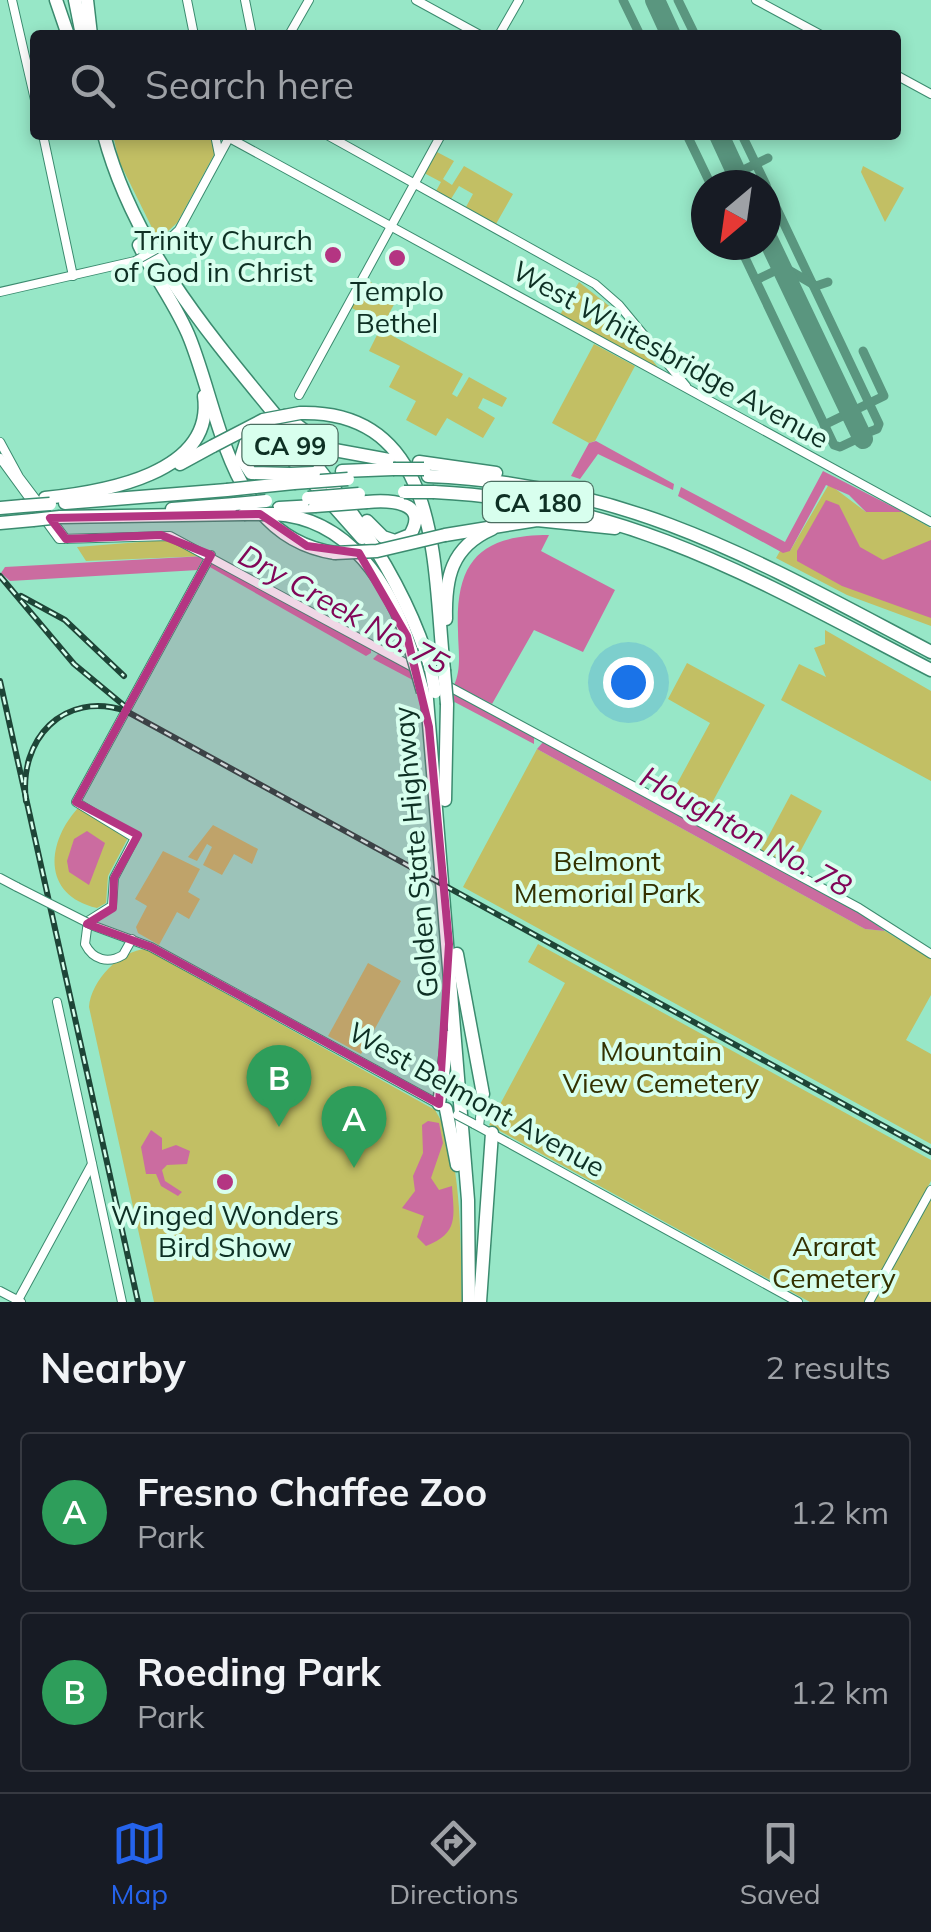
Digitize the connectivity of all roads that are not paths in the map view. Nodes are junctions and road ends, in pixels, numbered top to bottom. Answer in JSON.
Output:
{"nodes":[{"id":1,"x":12,"y":0,"type":"edge"},
{"id":2,"x":56,"y":0,"type":"edge"},
{"id":3,"x":66,"y":0,"type":"edge"},
{"id":4,"x":74,"y":0,"type":"edge"},
{"id":5,"x":86,"y":0,"type":"edge"},
{"id":6,"x":187,"y":0,"type":"edge"},
{"id":7,"x":245,"y":0,"type":"edge"},
{"id":8,"x":309,"y":0,"type":"edge"},
{"id":9,"x":416,"y":0,"type":"edge"},
{"id":10,"x":519,"y":0,"type":"edge"},
{"id":11,"x":756,"y":0,"type":"edge"},
{"id":12,"x":68,"y":30,"type":"edge"},
{"id":13,"x":69,"y":30,"type":"edge"},
{"id":14,"x":81,"y":30,"type":"edge"},
{"id":15,"x":90,"y":30,"type":"edge"},
{"id":16,"x":193,"y":30,"type":"edge"},
{"id":17,"x":251,"y":30,"type":"edge"},
{"id":18,"x":292,"y":30,"type":"edge"},
{"id":19,"x":471,"y":30,"type":"edge"},
{"id":20,"x":502,"y":30,"type":"edge"},
{"id":21,"x":812,"y":30,"type":"edge"},
{"id":22,"x":30,"y":78,"type":"edge"},
{"id":23,"x":901,"y":79,"type":"edge"},
{"id":24,"x":931,"y":94,"type":"edge"},
{"id":25,"x":44,"y":140,"type":"edge"},
{"id":26,"x":101,"y":140,"type":"edge"},
{"id":27,"x":102,"y":140,"type":"edge"},
{"id":28,"x":216,"y":140,"type":"edge"},
{"id":29,"x":226,"y":140,"type":"edge"},
{"id":30,"x":235,"y":140,"type":"edge"},
{"id":31,"x":336,"y":140,"type":"edge"},
{"id":32,"x":438,"y":140,"type":"edge"},
{"id":33,"x":219,"y":156,"type":"junction"},
{"id":34,"x":413,"y":184,"type":"junction"},
{"id":35,"x":388,"y":226,"type":"junction"},
{"id":36,"x":135,"y":237,"type":"junction"},
{"id":37,"x":73,"y":276,"type":"junction"},
{"id":38,"x":0,"y":292,"type":"edge"},
{"id":39,"x":188,"y":305,"type":"junction"},
{"id":40,"x":191,"y":340,"type":"junction"},
{"id":41,"x":299,"y":394,"type":"dead end"},
{"id":42,"x":697,"y":394,"type":"junction"},
{"id":43,"x":726,"y":410,"type":"junction"},
{"id":44,"x":714,"y":420,"type":"dead end"},
{"id":45,"x":291,"y":435,"type":"junction"},
{"id":46,"x":0,"y":442,"type":"edge"},
{"id":47,"x":0,"y":458,"type":"edge"},
{"id":48,"x":393,"y":468,"type":"junction"},
{"id":49,"x":424,"y":469,"type":"junction"},
{"id":50,"x":292,"y":479,"type":"junction"},
{"id":51,"x":18,"y":481,"type":"junction"},
{"id":52,"x":118,"y":485,"type":"junction"},
{"id":53,"x":363,"y":498,"type":"junction"},
{"id":54,"x":596,"y":499,"type":"junction"},
{"id":55,"x":48,"y":501,"type":"junction"},
{"id":56,"x":0,"y":506,"type":"edge"},
{"id":57,"x":271,"y":508,"type":"junction"},
{"id":58,"x":240,"y":510,"type":"junction"},
{"id":59,"x":60,"y":517,"type":"junction"},
{"id":60,"x":931,"y":522,"type":"edge"},
{"id":61,"x":0,"y":523,"type":"edge"},
{"id":62,"x":588,"y":523,"type":"junction"},
{"id":63,"x":638,"y":531,"type":"junction"},
{"id":64,"x":366,"y":543,"type":"junction"},
{"id":65,"x":209,"y":560,"type":"junction"},
{"id":66,"x":931,"y":652,"type":"edge"},
{"id":67,"x":436,"y":669,"type":"junction"},
{"id":68,"x":931,"y":670,"type":"edge"},
{"id":69,"x":433,"y":690,"type":"junction"},
{"id":70,"x":445,"y":800,"type":"junction"},
{"id":71,"x":0,"y":878,"type":"edge"},
{"id":72,"x":132,"y":939,"type":"junction"},
{"id":73,"x":453,"y":949,"type":"junction"},
{"id":74,"x":931,"y":954,"type":"edge"},
{"id":75,"x":57,"y":1002,"type":"dead end"},
{"id":76,"x":483,"y":1094,"type":"joint"},
{"id":77,"x":448,"y":1109,"type":"junction"},
{"id":78,"x":487,"y":1133,"type":"junction"},
{"id":79,"x":92,"y":1164,"type":"junction"},
{"id":80,"x":931,"y":1190,"type":"edge"},
{"id":81,"x":469,"y":1243,"type":"junction"},
{"id":82,"x":0,"y":1291,"type":"edge"},
{"id":83,"x":21,"y":1302,"type":"edge"},
{"id":84,"x":122,"y":1302,"type":"edge"},
{"id":85,"x":475,"y":1302,"type":"edge"},
{"id":86,"x":798,"y":1302,"type":"edge"},
{"id":87,"x":869,"y":1302,"type":"edge"}],
"edges":[{"from":1,"to":22,"type":"street"},
{"from":2,"to":12,"type":"highway"},
{"from":3,"to":13,"type":"highway"},
{"from":4,"to":14,"type":"highway"},
{"from":5,"to":15,"type":"highway"},
{"from":6,"to":16,"type":"street"},
{"from":7,"to":17,"type":"street"},
{"from":8,"to":18,"type":"street"},
{"from":9,"to":19,"type":"street"},
{"from":10,"to":20,"type":"street"},
{"from":11,"to":21,"type":"street"},
{"from":23,"to":24,"type":"street"},
{"from":25,"to":37,"type":"street"},
{"from":26,"to":36,"type":"highway","name":"Golden State Highway","number":"CA 99"},
{"from":27,"to":39,"type":"highway","name":"Golden State Highway","number":"CA 99"},
{"from":28,"to":33,"type":"street"},
{"from":29,"to":33,"type":"street"},
{"from":30,"to":35,"type":"street","name":"West Whitesbridge Avenue"},
{"from":31,"to":34,"type":"street"},
{"from":32,"to":34,"type":"street"},
{"from":33,"to":37,"type":"street","bridge":true},
{"from":34,"to":35,"type":"street"},
{"from":34,"to":42,"type":"street"},
{"from":35,"to":41,"type":"street"},
{"from":35,"to":42,"type":"street","name":"West Whitesbridge Avenue"},
{"from":36,"to":40,"type":"highway"},
{"from":36,"to":64,"type":"highway","name":"Golden State Highway","number":"CA 99"},
{"from":37,"to":38,"type":"street"},
{"from":39,"to":45,"type":"highway","name":"Golden State Highway","number":"CA 99"},
{"from":39,"to":48,"type":"highway"},
{"from":40,"to":52,"type":"highway"},
{"from":40,"to":62,"type":"highway","bridge":true},
{"from":42,"to":43,"type":"street","name":"West Whitesbridge Avenue"},
{"from":43,"to":44,"type":"street"},
{"from":43,"to":60,"type":"street","name":"West Whitesbridge Avenue"},
{"from":45,"to":53,"type":"highway"},
{"from":45,"to":67,"type":"highway","name":"Golden State Highway","number":"CA 99"},
{"from":46,"to":51,"type":"street"},
{"from":47,"to":51,"type":"street"},
{"from":48,"to":49,"type":"highway","number":"CA 180","bridge":true},
{"from":48,"to":50,"type":"highway","number":"CA 180","bridge":true},
{"from":49,"to":54,"type":"highway","number":"CA 180"},
{"from":49,"to":54,"type":"highway"},
{"from":50,"to":55,"type":"highway","number":"CA 180","bridge":true},
{"from":50,"to":64,"type":"highway"},
{"from":51,"to":65,"type":"street"},
{"from":52,"to":55,"type":"highway"},
{"from":52,"to":67,"type":"highway","bridge":true},
{"from":53,"to":57,"type":"highway","bridge":true},
{"from":53,"to":63,"type":"highway","number":"CA 180","bridge":true},
{"from":54,"to":66,"type":"highway","number":"CA 180"},
{"from":55,"to":56,"type":"highway","number":"CA 180","bridge":true},
{"from":57,"to":58,"type":"highway","bridge":true},
{"from":57,"to":69,"type":"highway","bridge":true},
{"from":58,"to":59,"type":"highway"},
{"from":58,"to":59,"type":"highway"},
{"from":59,"to":61,"type":"highway","bridge":true},
{"from":62,"to":63,"type":"highway"},
{"from":62,"to":67,"type":"highway"},
{"from":63,"to":68,"type":"highway","number":"CA 180"},
{"from":64,"to":67,"type":"highway","name":"Golden State Highway","number":"CA 99"},
{"from":65,"to":72,"type":"street"},
{"from":65,"to":74,"type":"street"},
{"from":67,"to":69,"type":"highway","bridge":true},
{"from":67,"to":69,"type":"highway","name":"Golden State Highway","number":"CA 99","bridge":true},
{"from":69,"to":70,"type":"highway","name":"Golden State Highway","number":"CA 99"},
{"from":69,"to":70,"type":"highway","bridge":true},
{"from":69,"to":73,"type":"highway","name":"Golden State Highway","number":"CA 99"},
{"from":70,"to":73,"type":"highway","name":"Golden State Highway","number":"CA 99"},
{"from":71,"to":72,"type":"street","name":"West Belmont Avenue","bridge":true},
{"from":72,"to":77,"type":"street","name":"West Belmont Avenue"},
{"from":73,"to":76,"type":"highway"},
{"from":73,"to":77,"type":"highway"},
{"from":73,"to":81,"type":"highway","name":"Golden State Highway","number":"CA 99"},
{"from":73,"to":85,"type":"highway","name":"Golden State Highway","number":"CA 99"},
{"from":75,"to":79,"type":"street"},
{"from":76,"to":78,"type":"street"},
{"from":77,"to":78,"type":"street","name":"West Belmont Avenue","bridge":true},
{"from":77,"to":81,"type":"highway"},
{"from":78,"to":85,"type":"highway"},
{"from":78,"to":86,"type":"street","name":"West Belmont Avenue"},
{"from":79,"to":83,"type":"street"},
{"from":79,"to":84,"type":"street"},
{"from":80,"to":87,"type":"street"},
{"from":81,"to":85,"type":"highway","name":"Golden State Highway","number":"CA 99"},
{"from":82,"to":83,"type":"street"}]}
